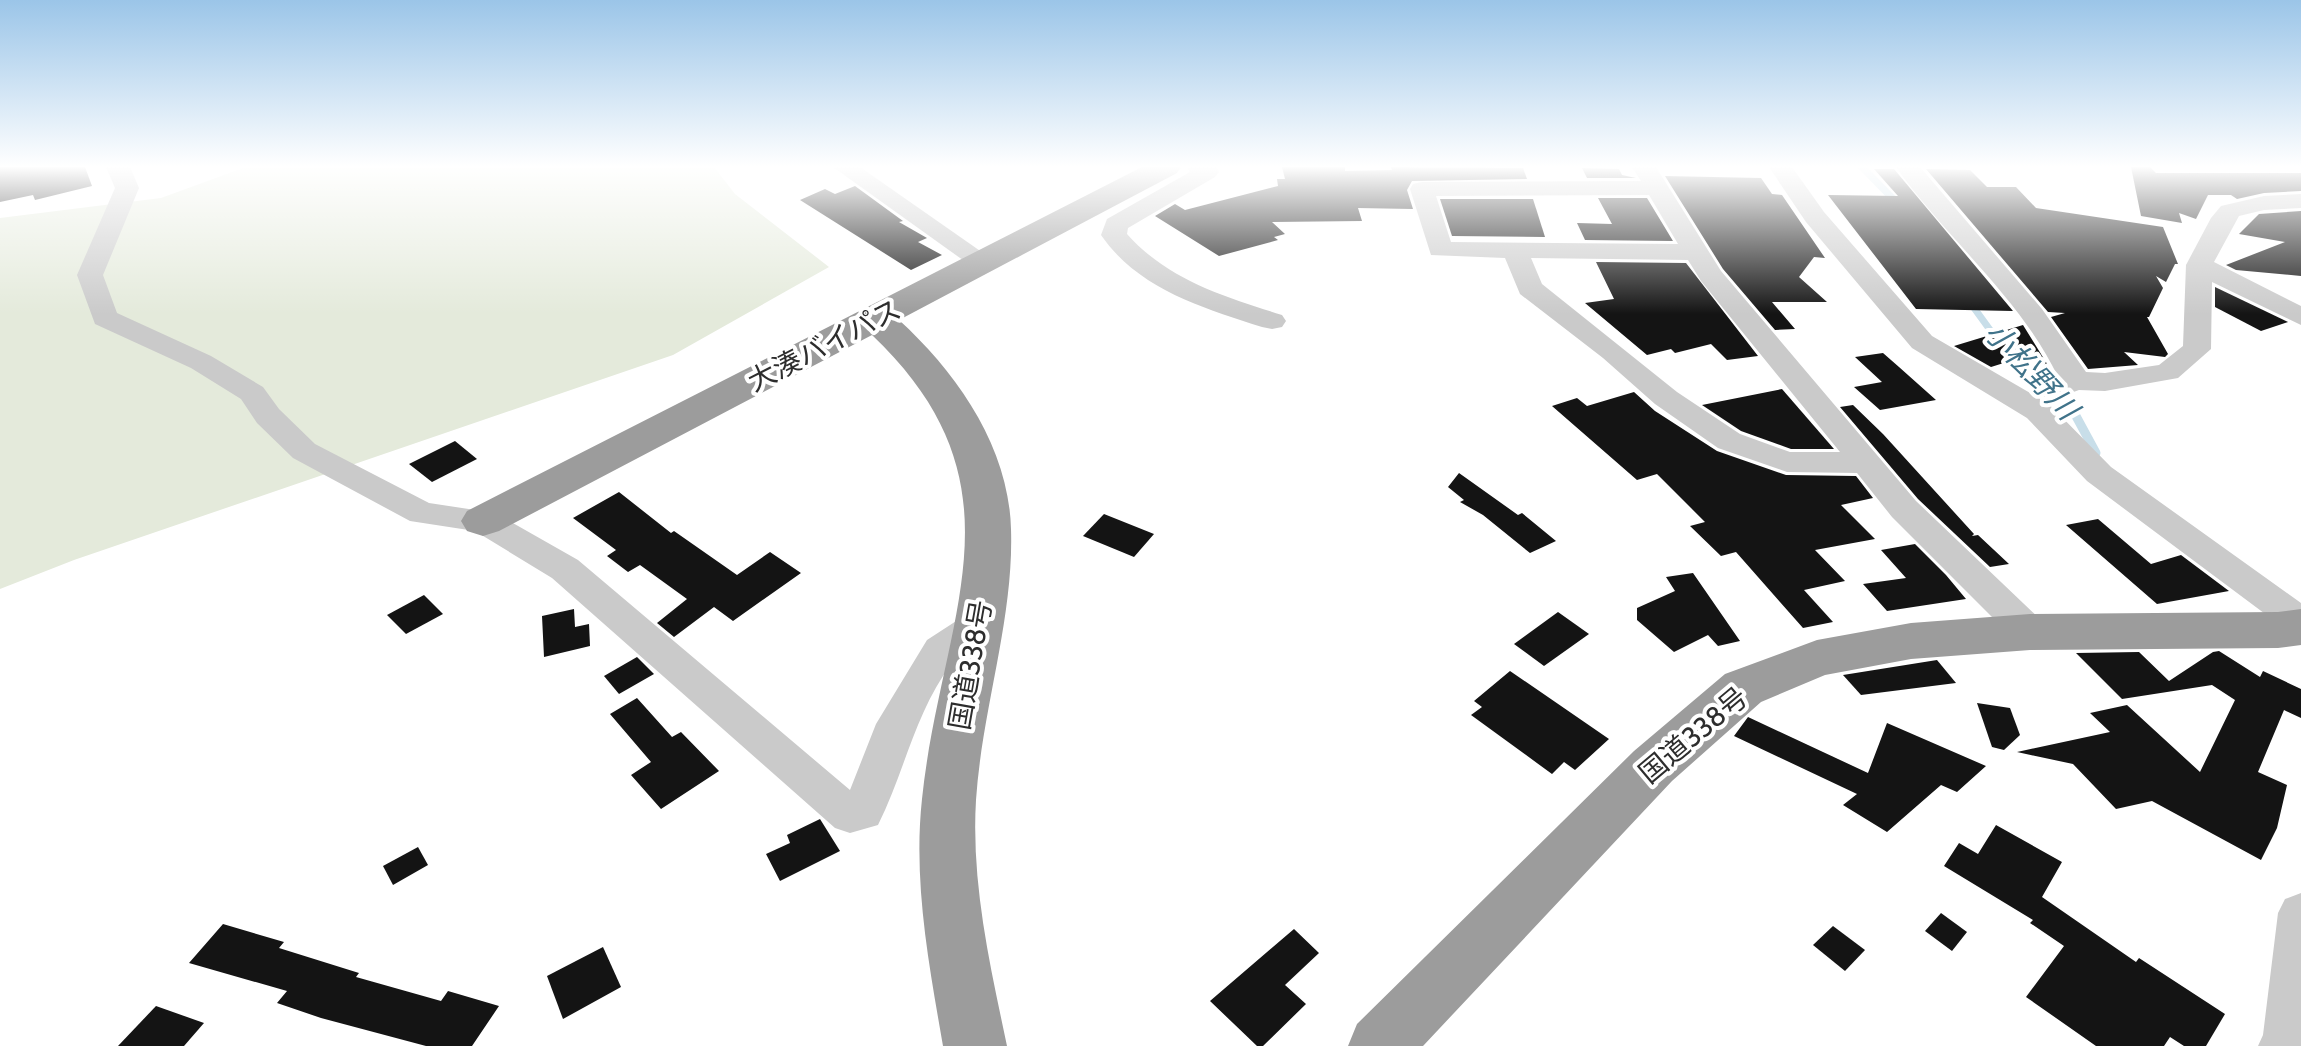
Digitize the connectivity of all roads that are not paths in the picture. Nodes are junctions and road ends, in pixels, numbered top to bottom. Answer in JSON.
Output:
{"nodes":[{"id":1,"x":115,"y":216,"type":"edge"},
{"id":2,"x":915,"y":216,"type":"edge"},
{"id":3,"x":1072,"y":216,"type":"edge"},
{"id":4,"x":1130,"y":216,"type":"edge"},
{"id":5,"x":1430,"y":216,"type":"edge"},
{"id":6,"x":1673,"y":216,"type":"edge"},
{"id":7,"x":1814,"y":216,"type":"edge"},
{"id":8,"x":1948,"y":216,"type":"edge"},
{"id":9,"x":2226,"y":216,"type":"edge"},
{"id":10,"x":1515,"y":250,"type":"junction"},
{"id":11,"x":1695,"y":252,"type":"junction"},
{"id":12,"x":983,"y":262,"type":"junction"},
{"id":13,"x":2199,"y":265,"type":"junction"},
{"id":14,"x":2301,"y":317,"type":"edge"},
{"id":15,"x":875,"y":318,"type":"junction"},
{"id":16,"x":1272,"y":321,"type":"dead end"},
{"id":17,"x":2055,"y":393,"type":"junction"},
{"id":18,"x":1867,"y":463,"type":"junction"},
{"id":19,"x":483,"y":521,"type":"junction"},
{"id":20,"x":980,"y":624,"type":"junction"},
{"id":21,"x":2301,"y":625,"type":"edge"},
{"id":22,"x":2030,"y":632,"type":"junction"},
{"id":23,"x":2301,"y":913,"type":"edge"},
{"id":24,"x":975,"y":1046,"type":"edge"},
{"id":25,"x":1380,"y":1046,"type":"edge"},
{"id":26,"x":2283,"y":1046,"type":"edge"}],
"edges":[{"from":1,"to":19,"type":"street"},
{"from":2,"to":12,"type":"street"},
{"from":3,"to":12,"type":"highway","name":"大湊バイパス"},
{"from":4,"to":16,"type":"street"},
{"from":5,"to":10,"type":"street"},
{"from":6,"to":11,"type":"street"},
{"from":7,"to":17,"type":"street"},
{"from":8,"to":17,"type":"street"},
{"from":9,"to":13,"type":"street"},
{"from":10,"to":11,"type":"street"},
{"from":10,"to":18,"type":"street"},
{"from":11,"to":18,"type":"street"},
{"from":12,"to":15,"type":"highway","name":"大湊バイパス"},
{"from":13,"to":14,"type":"street"},
{"from":13,"to":17,"type":"street"},
{"from":15,"to":19,"type":"highway","name":"大湊バイパス"},
{"from":15,"to":20,"type":"highway","name":"国道338号"},
{"from":17,"to":21,"type":"street"},
{"from":18,"to":22,"type":"street"},
{"from":19,"to":20,"type":"street"},
{"from":20,"to":24,"type":"highway","name":"国道338号"},
{"from":21,"to":22,"type":"highway","name":"国道338号"},
{"from":22,"to":25,"type":"highway","name":"国道338号"},
{"from":23,"to":26,"type":"street"}]}
